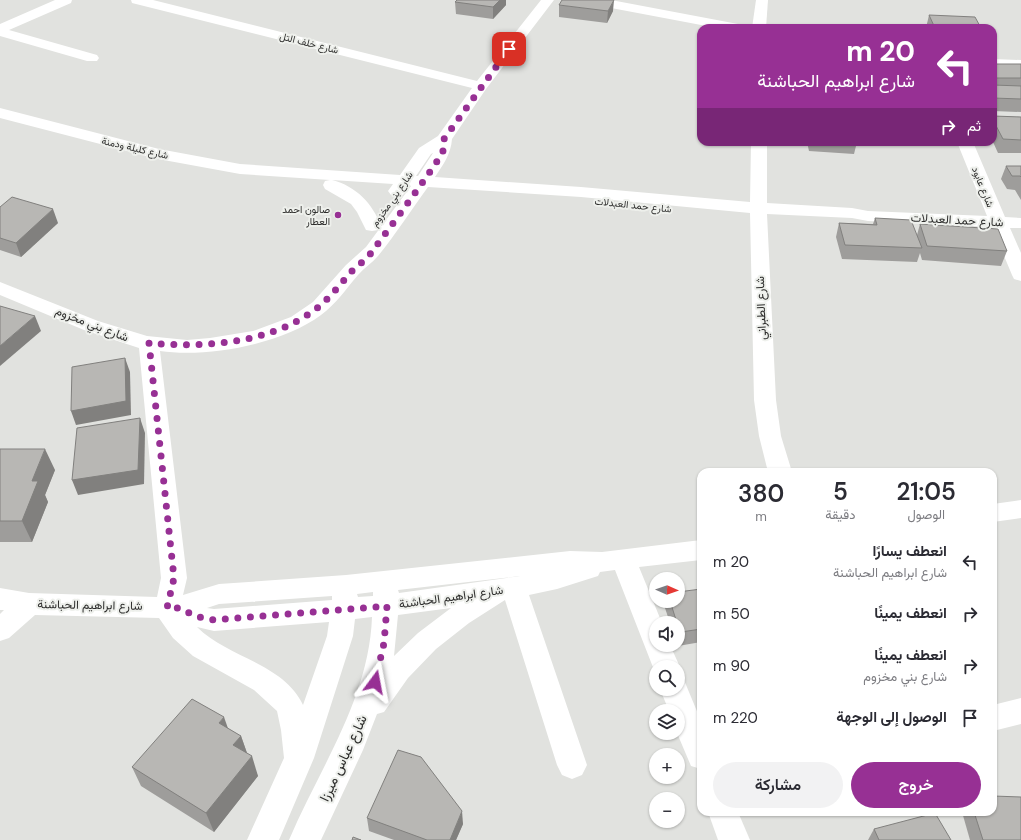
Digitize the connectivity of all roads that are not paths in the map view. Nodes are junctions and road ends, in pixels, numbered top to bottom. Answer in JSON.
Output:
{"nodes":[{"id":1,"x":66,"y":0,"type":"edge"},
{"id":2,"x":137,"y":0,"type":"edge"},
{"id":3,"x":546,"y":0,"type":"edge"},
{"id":4,"x":590,"y":0,"type":"edge"},
{"id":5,"x":762,"y":0,"type":"edge"},
{"id":6,"x":717,"y":24,"type":"edge"},
{"id":7,"x":759,"y":24,"type":"edge"},
{"id":8,"x":0,"y":30,"type":"edge"},
{"id":9,"x":92,"y":58,"type":"dead end"},
{"id":10,"x":997,"y":63,"type":"edge"},
{"id":11,"x":1021,"y":64,"type":"edge"},
{"id":12,"x":481,"y":86,"type":"junction"},
{"id":13,"x":0,"y":113,"type":"edge"},
{"id":14,"x":444,"y":139,"type":"junction"},
{"id":15,"x":759,"y":146,"type":"edge"},
{"id":16,"x":967,"y":146,"type":"edge"},
{"id":17,"x":438,"y":160,"type":"junction"},
{"id":18,"x":271,"y":172,"type":"junction"},
{"id":19,"x":331,"y":185,"type":"junction"},
{"id":20,"x":472,"y":185,"type":"junction"},
{"id":21,"x":410,"y":187,"type":"junction"},
{"id":22,"x":582,"y":196,"type":"junction"},
{"id":23,"x":757,"y":213,"type":"junction"},
{"id":24,"x":997,"y":222,"type":"junction"},
{"id":25,"x":1021,"y":223,"type":"edge"},
{"id":26,"x":372,"y":226,"type":"junction"},
{"id":27,"x":354,"y":269,"type":"junction"},
{"id":28,"x":1021,"y":276,"type":"edge"},
{"id":29,"x":0,"y":288,"type":"edge"},
{"id":30,"x":149,"y":343,"type":"junction"},
{"id":31,"x":779,"y":468,"type":"edge"},
{"id":32,"x":1021,"y":509,"type":"edge"},
{"id":33,"x":997,"y":512,"type":"edge"},
{"id":34,"x":697,"y":550,"type":"edge"},
{"id":35,"x":613,"y":561,"type":"junction"},
{"id":36,"x":510,"y":588,"type":"junction"},
{"id":37,"x":386,"y":593,"type":"junction"},
{"id":38,"x":345,"y":598,"type":"junction"},
{"id":39,"x":0,"y":599,"type":"edge"},
{"id":40,"x":29,"y":604,"type":"junction"},
{"id":41,"x":173,"y":608,"type":"junction"},
{"id":42,"x":649,"y":629,"type":"edge"},
{"id":43,"x":0,"y":630,"type":"edge"},
{"id":44,"x":677,"y":696,"type":"edge"},
{"id":45,"x":1021,"y":711,"type":"edge"},
{"id":46,"x":997,"y":717,"type":"edge"},
{"id":47,"x":360,"y":724,"type":"junction"},
{"id":48,"x":697,"y":746,"type":"edge"},
{"id":49,"x":299,"y":758,"type":"junction"},
{"id":50,"x":572,"y":765,"type":"dead end"},
{"id":51,"x":725,"y":816,"type":"edge"},
{"id":52,"x":263,"y":840,"type":"edge"},
{"id":53,"x":306,"y":840,"type":"edge"},
{"id":54,"x":734,"y":840,"type":"edge"}],
"edges":[{"from":1,"to":8,"type":"street"},
{"from":2,"to":12,"type":"street","name":"شارع خلف التل"},
{"from":3,"to":12,"type":"street","name":"شارع بني مخزوم"},
{"from":4,"to":6,"type":"street"},
{"from":5,"to":7,"type":"street"},
{"from":8,"to":9,"type":"street"},
{"from":10,"to":11,"type":"street"},
{"from":12,"to":14,"type":"street","name":"شارع بني مخزوم"},
{"from":13,"to":18,"type":"street","name":"شارع كليلة ودمنة"},
{"from":14,"to":17,"type":"street","name":"شارع بني مخزوم"},
{"from":14,"to":21,"type":"street","name":"شارع بني مخزوم"},
{"from":15,"to":23,"type":"street","name":"شارع الطبراني"},
{"from":16,"to":24,"type":"street","name":"شارع عابود"},
{"from":17,"to":20,"type":"street"},
{"from":17,"to":21,"type":"street","name":"شارع بني مخزوم"},
{"from":18,"to":19,"type":"street","name":"شارع كليلة ودمنة"},
{"from":18,"to":21,"type":"street","name":"شارع كليلة ودمنة"},
{"from":19,"to":21,"type":"street","name":"شارع كليلة ودمنة"},
{"from":19,"to":26,"type":"street"},
{"from":20,"to":21,"type":"street","name":"شارع حمد العبدلات"},
{"from":20,"to":22,"type":"street","name":"شارع حمد العبدلات"},
{"from":21,"to":22,"type":"street","name":"شارع حمد العبدلات"},
{"from":21,"to":26,"type":"street","name":"شارع بني مخزوم"},
{"from":21,"to":27,"type":"street","name":"شارع بني مخزوم"},
{"from":22,"to":23,"type":"street","name":"شارع حمد العبدلات"},
{"from":23,"to":24,"type":"street","name":"شارع حمد العبدلات"},
{"from":23,"to":31,"type":"street","name":"شارع الطبراني"},
{"from":24,"to":25,"type":"street","name":"شارع حمد العبدلات"},
{"from":24,"to":28,"type":"street","name":"شارع عابود"},
{"from":26,"to":27,"type":"street","name":"شارع بني مخزوم"},
{"from":27,"to":30,"type":"street","name":"شارع بني مخزوم"},
{"from":29,"to":30,"type":"street","name":"شارع بني مخزوم"},
{"from":30,"to":41,"type":"street"},
{"from":32,"to":33,"type":"street"},
{"from":34,"to":35,"type":"street","name":"شارع ابراهيم الحباشنة"},
{"from":35,"to":36,"type":"street","name":"شارع ابراهيم الحباشنة"},
{"from":35,"to":37,"type":"street","name":"شارع ابراهيم الحباشنة"},
{"from":35,"to":42,"type":"street"},
{"from":36,"to":37,"type":"street","name":"شارع ابراهيم الحباشنة"},
{"from":36,"to":47,"type":"street"},
{"from":36,"to":50,"type":"street"},
{"from":37,"to":38,"type":"street","name":"شارع ابراهيم الحباشنة"},
{"from":37,"to":47,"type":"street","name":"شارع عباس ميرزا"},
{"from":38,"to":41,"type":"street","name":"شارع ابراهيم الحباشنة"},
{"from":38,"to":49,"type":"street"},
{"from":39,"to":40,"type":"street","name":"شارع ابراهيم الحباشنة"},
{"from":40,"to":41,"type":"street","name":"شارع ابراهيم الحباشنة"},
{"from":40,"to":43,"type":"street"},
{"from":41,"to":49,"type":"street"},
{"from":44,"to":48,"type":"street"},
{"from":45,"to":46,"type":"street"},
{"from":47,"to":53,"type":"street","name":"شارع عباس ميرزا"},
{"from":49,"to":52,"type":"street"},
{"from":51,"to":54,"type":"street"}]}
